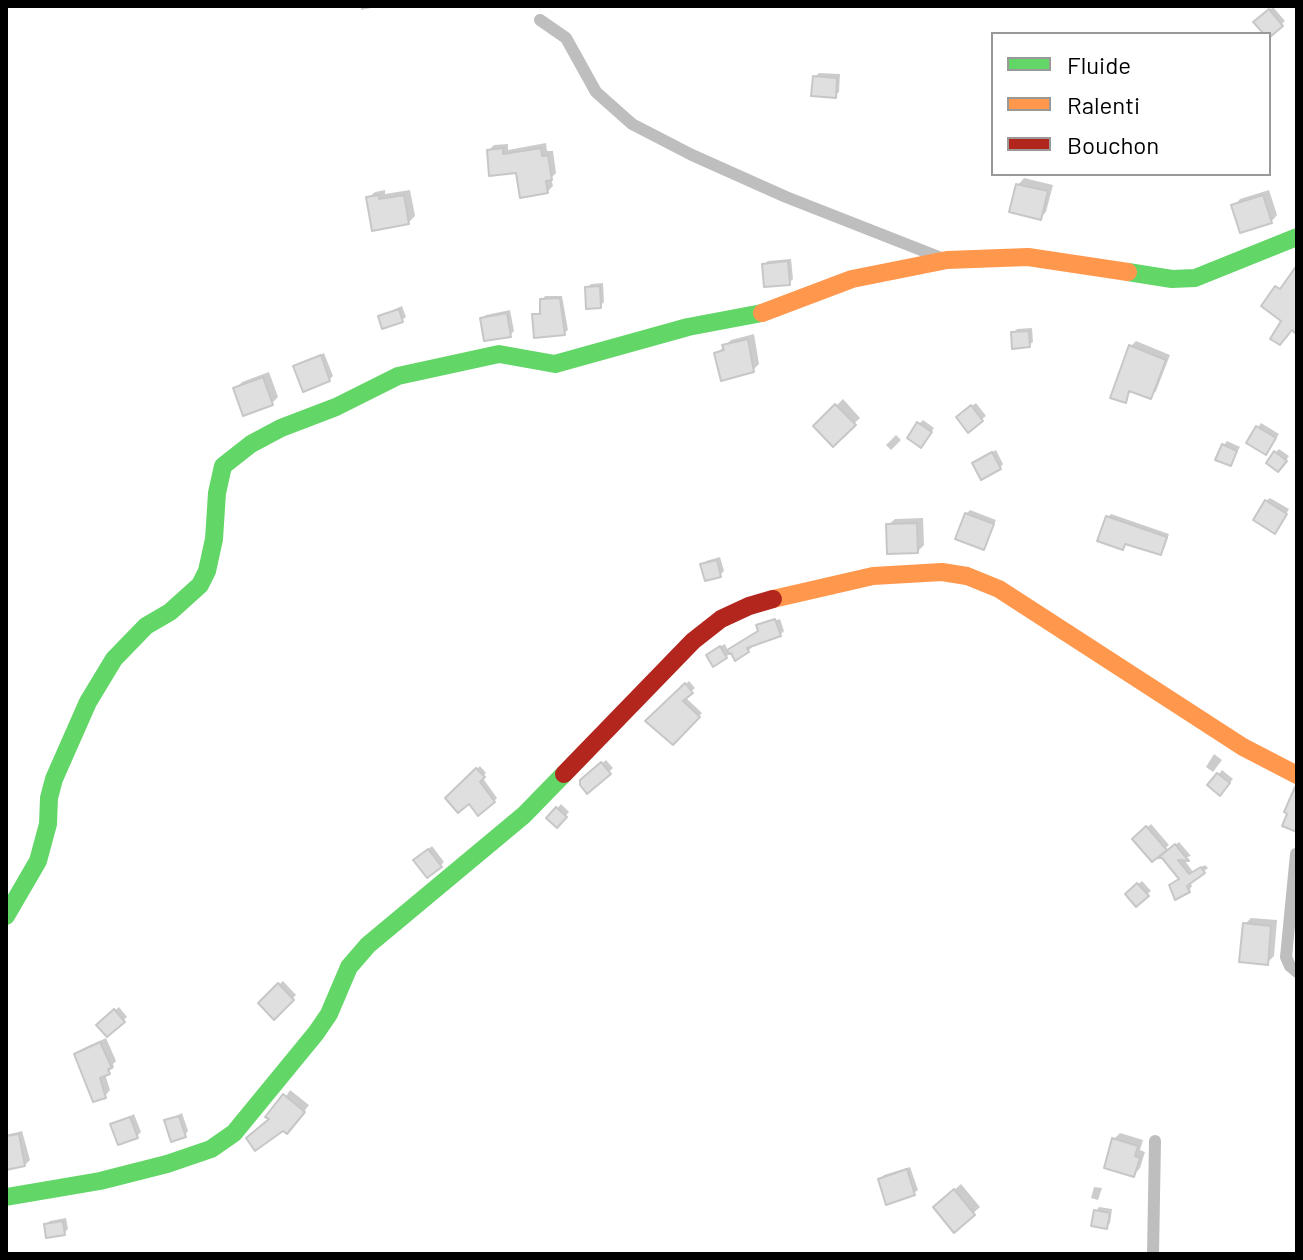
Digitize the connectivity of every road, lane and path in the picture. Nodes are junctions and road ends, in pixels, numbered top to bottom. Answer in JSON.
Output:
{"nodes":[{"id":1,"x":540,"y":20,"type":"dead end"},
{"id":2,"x":1297,"y":237,"type":"edge"},
{"id":3,"x":947,"y":260,"type":"junction"},
{"id":4,"x":1297,"y":775,"type":"edge"},
{"id":5,"x":1296,"y":854,"type":"edge"},
{"id":6,"x":6,"y":916,"type":"edge"},
{"id":7,"x":1297,"y":972,"type":"edge"},
{"id":8,"x":1155,"y":1141,"type":"dead end"},
{"id":9,"x":6,"y":1197,"type":"edge"},
{"id":10,"x":1153,"y":1254,"type":"edge"}],
"edges":[{"from":1,"to":3,"type":"street"},
{"from":2,"to":3,"type":"street"},
{"from":3,"to":6,"type":"street"},
{"from":4,"to":9,"type":"street"},
{"from":5,"to":7,"type":"street"},
{"from":8,"to":10,"type":"street"}]}
